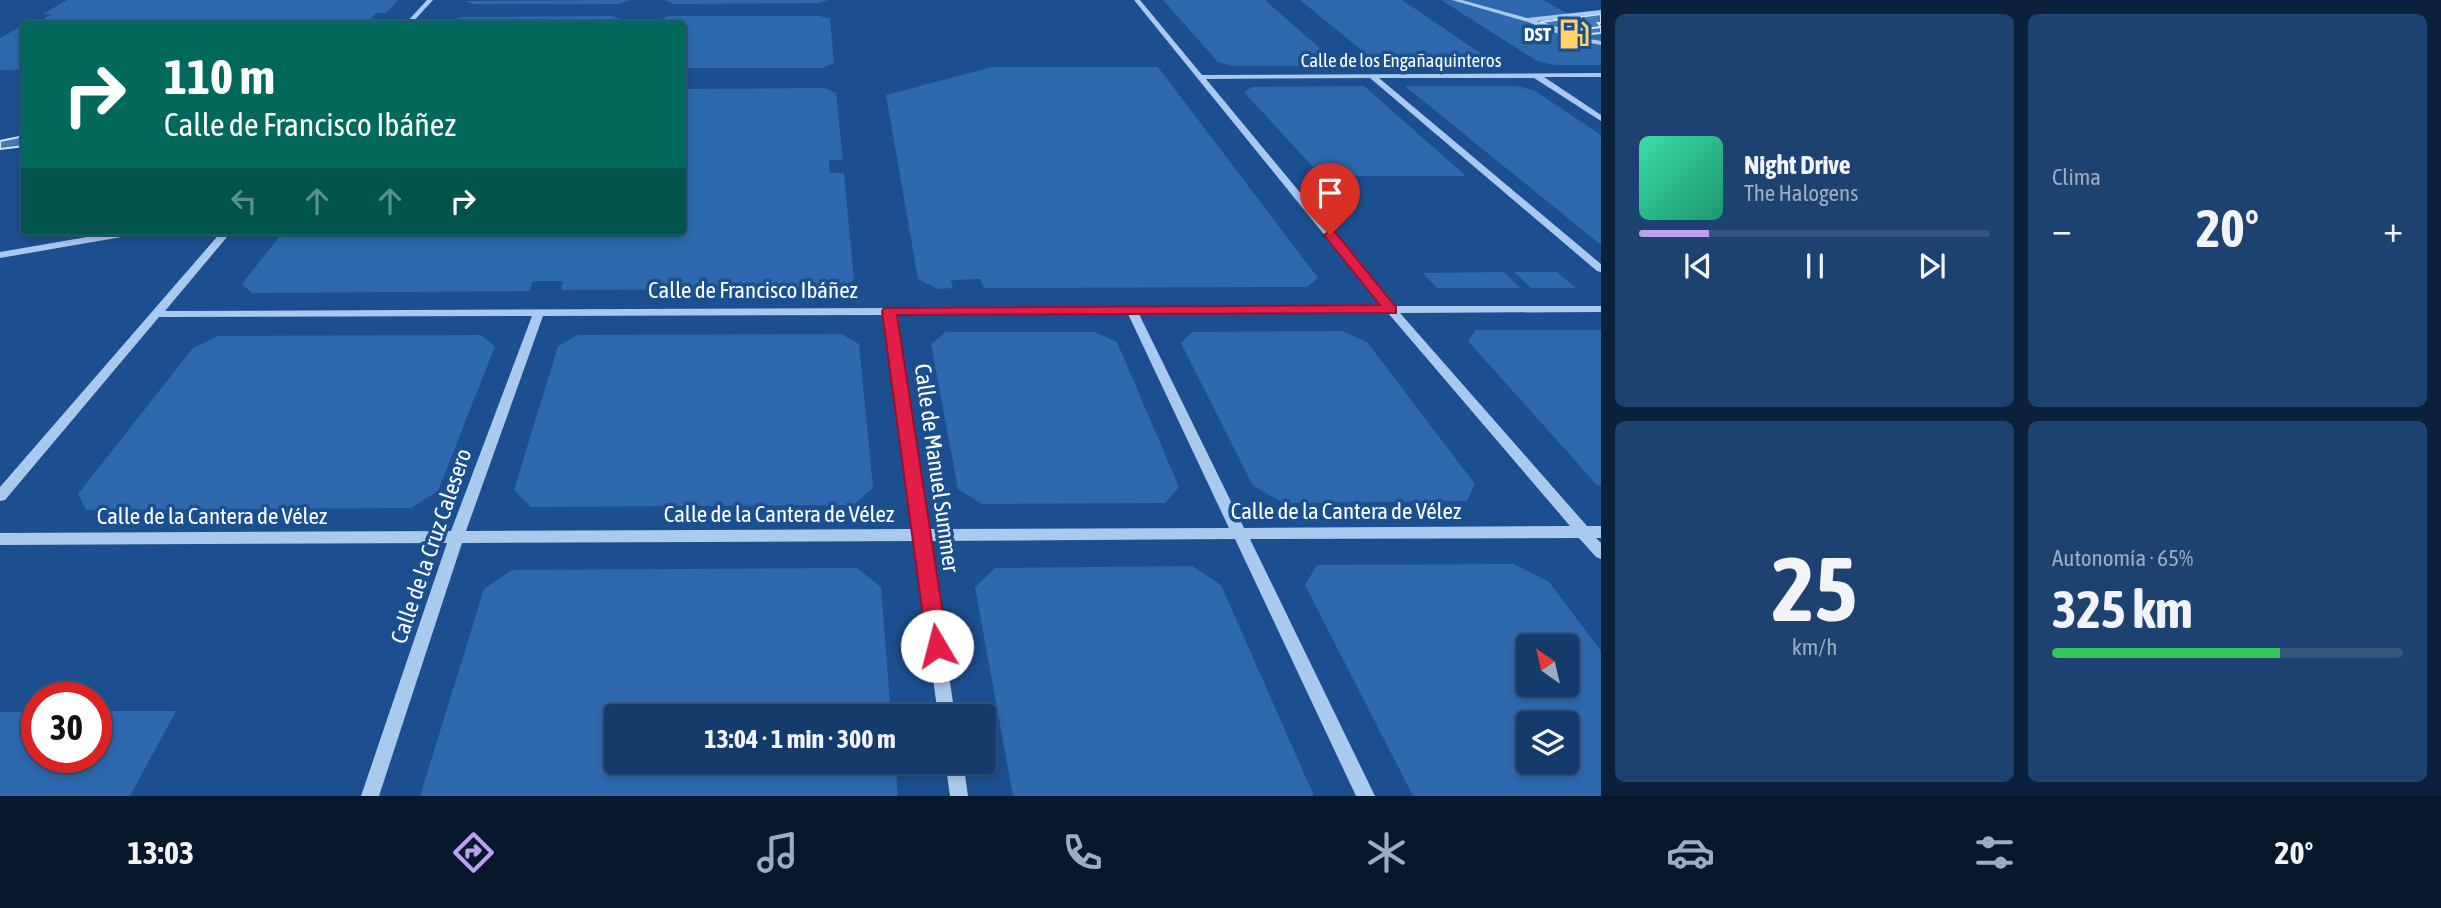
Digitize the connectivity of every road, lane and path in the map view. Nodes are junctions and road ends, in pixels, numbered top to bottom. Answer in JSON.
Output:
{"nodes":[{"id":1,"x":430,"y":0,"type":"edge"},
{"id":2,"x":1137,"y":0,"type":"edge"},
{"id":3,"x":1455,"y":0,"type":"edge"},
{"id":4,"x":1601,"y":12,"type":"edge"},
{"id":5,"x":1527,"y":20,"type":"junction"},
{"id":6,"x":411,"y":21,"type":"edge"},
{"id":7,"x":1601,"y":43,"type":"edge"},
{"id":8,"x":1536,"y":75,"type":"junction"},
{"id":9,"x":1601,"y":75,"type":"edge"},
{"id":10,"x":1372,"y":76,"type":"junction"},
{"id":11,"x":1200,"y":77,"type":"junction"},
{"id":12,"x":1601,"y":119,"type":"edge"},
{"id":13,"x":116,"y":235,"type":"edge"},
{"id":14,"x":224,"y":235,"type":"edge"},
{"id":15,"x":0,"y":255,"type":"edge"},
{"id":16,"x":1601,"y":269,"type":"edge"},
{"id":17,"x":1601,"y":309,"type":"edge"},
{"id":18,"x":1391,"y":310,"type":"junction"},
{"id":19,"x":889,"y":311,"type":"junction"},
{"id":20,"x":1132,"y":311,"type":"junction"},
{"id":21,"x":539,"y":312,"type":"junction"},
{"id":22,"x":156,"y":314,"type":"junction"},
{"id":23,"x":0,"y":496,"type":"edge"},
{"id":24,"x":1601,"y":532,"type":"edge"},
{"id":25,"x":1584,"y":533,"type":"junction"},
{"id":26,"x":1239,"y":534,"type":"junction"},
{"id":27,"x":922,"y":537,"type":"junction"},
{"id":28,"x":456,"y":538,"type":"junction"},
{"id":29,"x":0,"y":540,"type":"edge"},
{"id":30,"x":1601,"y":553,"type":"edge"},
{"id":31,"x":945,"y":704,"type":"edge"},
{"id":32,"x":956,"y":774,"type":"edge"},
{"id":33,"x":370,"y":796,"type":"edge"},
{"id":34,"x":959,"y":796,"type":"edge"},
{"id":35,"x":1366,"y":796,"type":"edge"}],
"edges":[{"from":1,"to":6,"type":"street"},
{"from":2,"to":11,"type":"street"},
{"from":3,"to":5,"type":"street"},
{"from":4,"to":5,"type":"street"},
{"from":5,"to":7,"type":"street"},
{"from":8,"to":9,"type":"street","name":"Calle de los Engañaquinteros"},
{"from":8,"to":10,"type":"street","name":"Calle de los Engañaquinteros"},
{"from":8,"to":12,"type":"street"},
{"from":10,"to":11,"type":"street","name":"Calle de los Engañaquinteros"},
{"from":10,"to":16,"type":"street"},
{"from":11,"to":18,"type":"street"},
{"from":13,"to":15,"type":"street"},
{"from":14,"to":22,"type":"street"},
{"from":17,"to":18,"type":"street","name":"Calle de Francisco Ibáñez"},
{"from":18,"to":20,"type":"street","name":"Calle de Francisco Ibáñez"},
{"from":18,"to":25,"type":"street"},
{"from":19,"to":20,"type":"street","name":"Calle de Francisco Ibáñez"},
{"from":19,"to":21,"type":"street","name":"Calle de Francisco Ibáñez"},
{"from":19,"to":27,"type":"street","name":"Calle de Manuel Summer"},
{"from":20,"to":26,"type":"street"},
{"from":21,"to":22,"type":"street","name":"Calle de Francisco Ibáñez"},
{"from":21,"to":28,"type":"street","name":"Calle de la Cruz Calesero"},
{"from":22,"to":23,"type":"street"},
{"from":24,"to":25,"type":"street","name":"Calle de la Cantera de Vélez"},
{"from":25,"to":26,"type":"street","name":"Calle de la Cantera de Vélez"},
{"from":25,"to":30,"type":"street"},
{"from":26,"to":27,"type":"street","name":"Calle de la Cantera de Vélez"},
{"from":26,"to":35,"type":"street"},
{"from":27,"to":28,"type":"street","name":"Calle de la Cantera de Vélez"},
{"from":27,"to":31,"type":"street","name":"Calle de Manuel Summer"},
{"from":28,"to":29,"type":"street","name":"Calle de la Cantera de Vélez"},
{"from":28,"to":33,"type":"street","name":"Calle de la Cruz Calesero"},
{"from":32,"to":34,"type":"street"}]}
